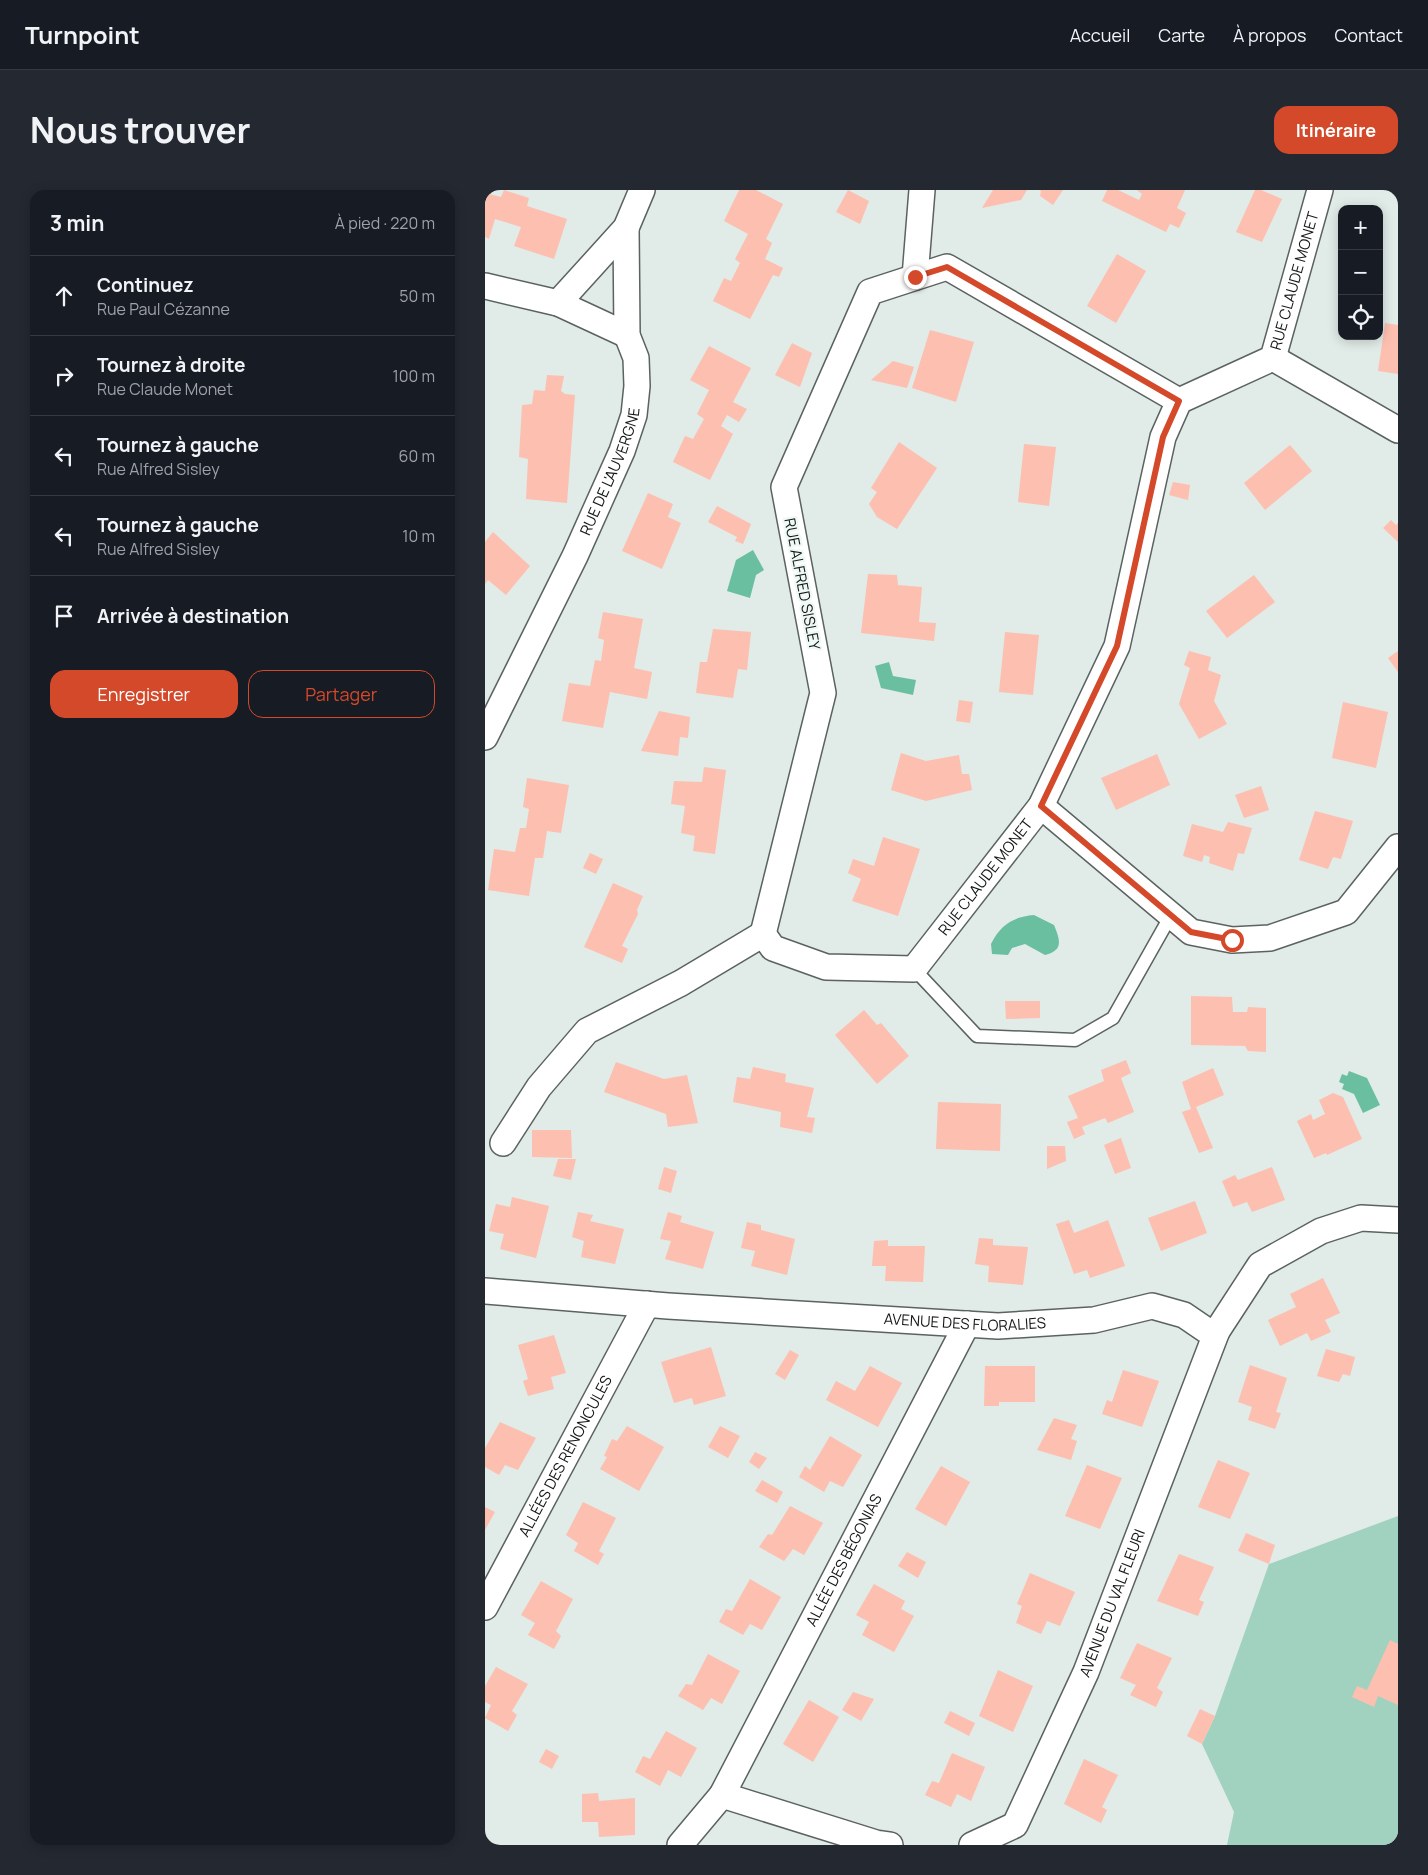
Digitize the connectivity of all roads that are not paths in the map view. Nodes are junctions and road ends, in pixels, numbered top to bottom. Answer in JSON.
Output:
{"nodes":[{"id":1,"x":642,"y":190,"type":"edge"},
{"id":2,"x":922,"y":190,"type":"edge"},
{"id":3,"x":1320,"y":190,"type":"edge"},
{"id":4,"x":626,"y":228,"type":"junction"},
{"id":5,"x":915,"y":277,"type":"junction"},
{"id":6,"x":485,"y":286,"type":"edge"},
{"id":7,"x":558,"y":304,"type":"junction"},
{"id":8,"x":627,"y":335,"type":"junction"},
{"id":9,"x":1273,"y":358,"type":"junction"},
{"id":10,"x":1179,"y":401,"type":"junction"},
{"id":11,"x":1398,"y":430,"type":"edge"},
{"id":12,"x":485,"y":737,"type":"edge"},
{"id":13,"x":1041,"y":806,"type":"junction"},
{"id":14,"x":1398,"y":846,"type":"edge"},
{"id":15,"x":1170,"y":917,"type":"junction"},
{"id":16,"x":763,"y":934,"type":"junction"},
{"id":17,"x":914,"y":969,"type":"junction"},
{"id":18,"x":503,"y":1143,"type":"dead end"},
{"id":19,"x":1395,"y":1220,"type":"edge"},
{"id":20,"x":485,"y":1291,"type":"edge"},
{"id":21,"x":647,"y":1304,"type":"junction"},
{"id":22,"x":967,"y":1324,"type":"junction"},
{"id":23,"x":1217,"y":1331,"type":"junction"},
{"id":24,"x":485,"y":1607,"type":"edge"},
{"id":25,"x":722,"y":1795,"type":"junction"},
{"id":26,"x":681,"y":1845,"type":"edge"},
{"id":27,"x":890,"y":1845,"type":"edge"},
{"id":28,"x":972,"y":1845,"type":"edge"}],
"edges":[{"from":1,"to":4,"type":"street"},
{"from":2,"to":5,"type":"street"},
{"from":3,"to":9,"type":"street","name":"RUE CLAUDE MONET"},
{"from":4,"to":7,"type":"street"},
{"from":4,"to":8,"type":"street"},
{"from":5,"to":10,"type":"street","name":"RUE ALFRED SISLEY"},
{"from":5,"to":16,"type":"street","name":"RUE ALFRED SISLEY"},
{"from":6,"to":7,"type":"street"},
{"from":7,"to":8,"type":"street"},
{"from":8,"to":12,"type":"street","name":"RUE DE L'AUVERGNE"},
{"from":9,"to":10,"type":"street","name":"RUE CLAUDE MONET"},
{"from":9,"to":11,"type":"street"},
{"from":10,"to":13,"type":"street","name":"RUE CLAUDE MONET"},
{"from":13,"to":15,"type":"street"},
{"from":13,"to":17,"type":"street","name":"RUE CLAUDE MONET"},
{"from":14,"to":15,"type":"street"},
{"from":15,"to":17,"type":"lane"},
{"from":16,"to":17,"type":"street"},
{"from":16,"to":18,"type":"street"},
{"from":19,"to":23,"type":"street"},
{"from":20,"to":21,"type":"street","name":"AVENUE DES FLORALIES"},
{"from":21,"to":22,"type":"street","name":"AVENUE DES FLORALIES"},
{"from":21,"to":24,"type":"street","name":"ALLÉES DES RENONCULES"},
{"from":22,"to":23,"type":"street","name":"AVENUE DES FLORALIES"},
{"from":22,"to":25,"type":"street","name":"ALLÉE DES BÉGONIAS"},
{"from":23,"to":28,"type":"street","name":"AVENUE DU VAL FLEURI"},
{"from":25,"to":26,"type":"street"},
{"from":25,"to":27,"type":"street"}]}
